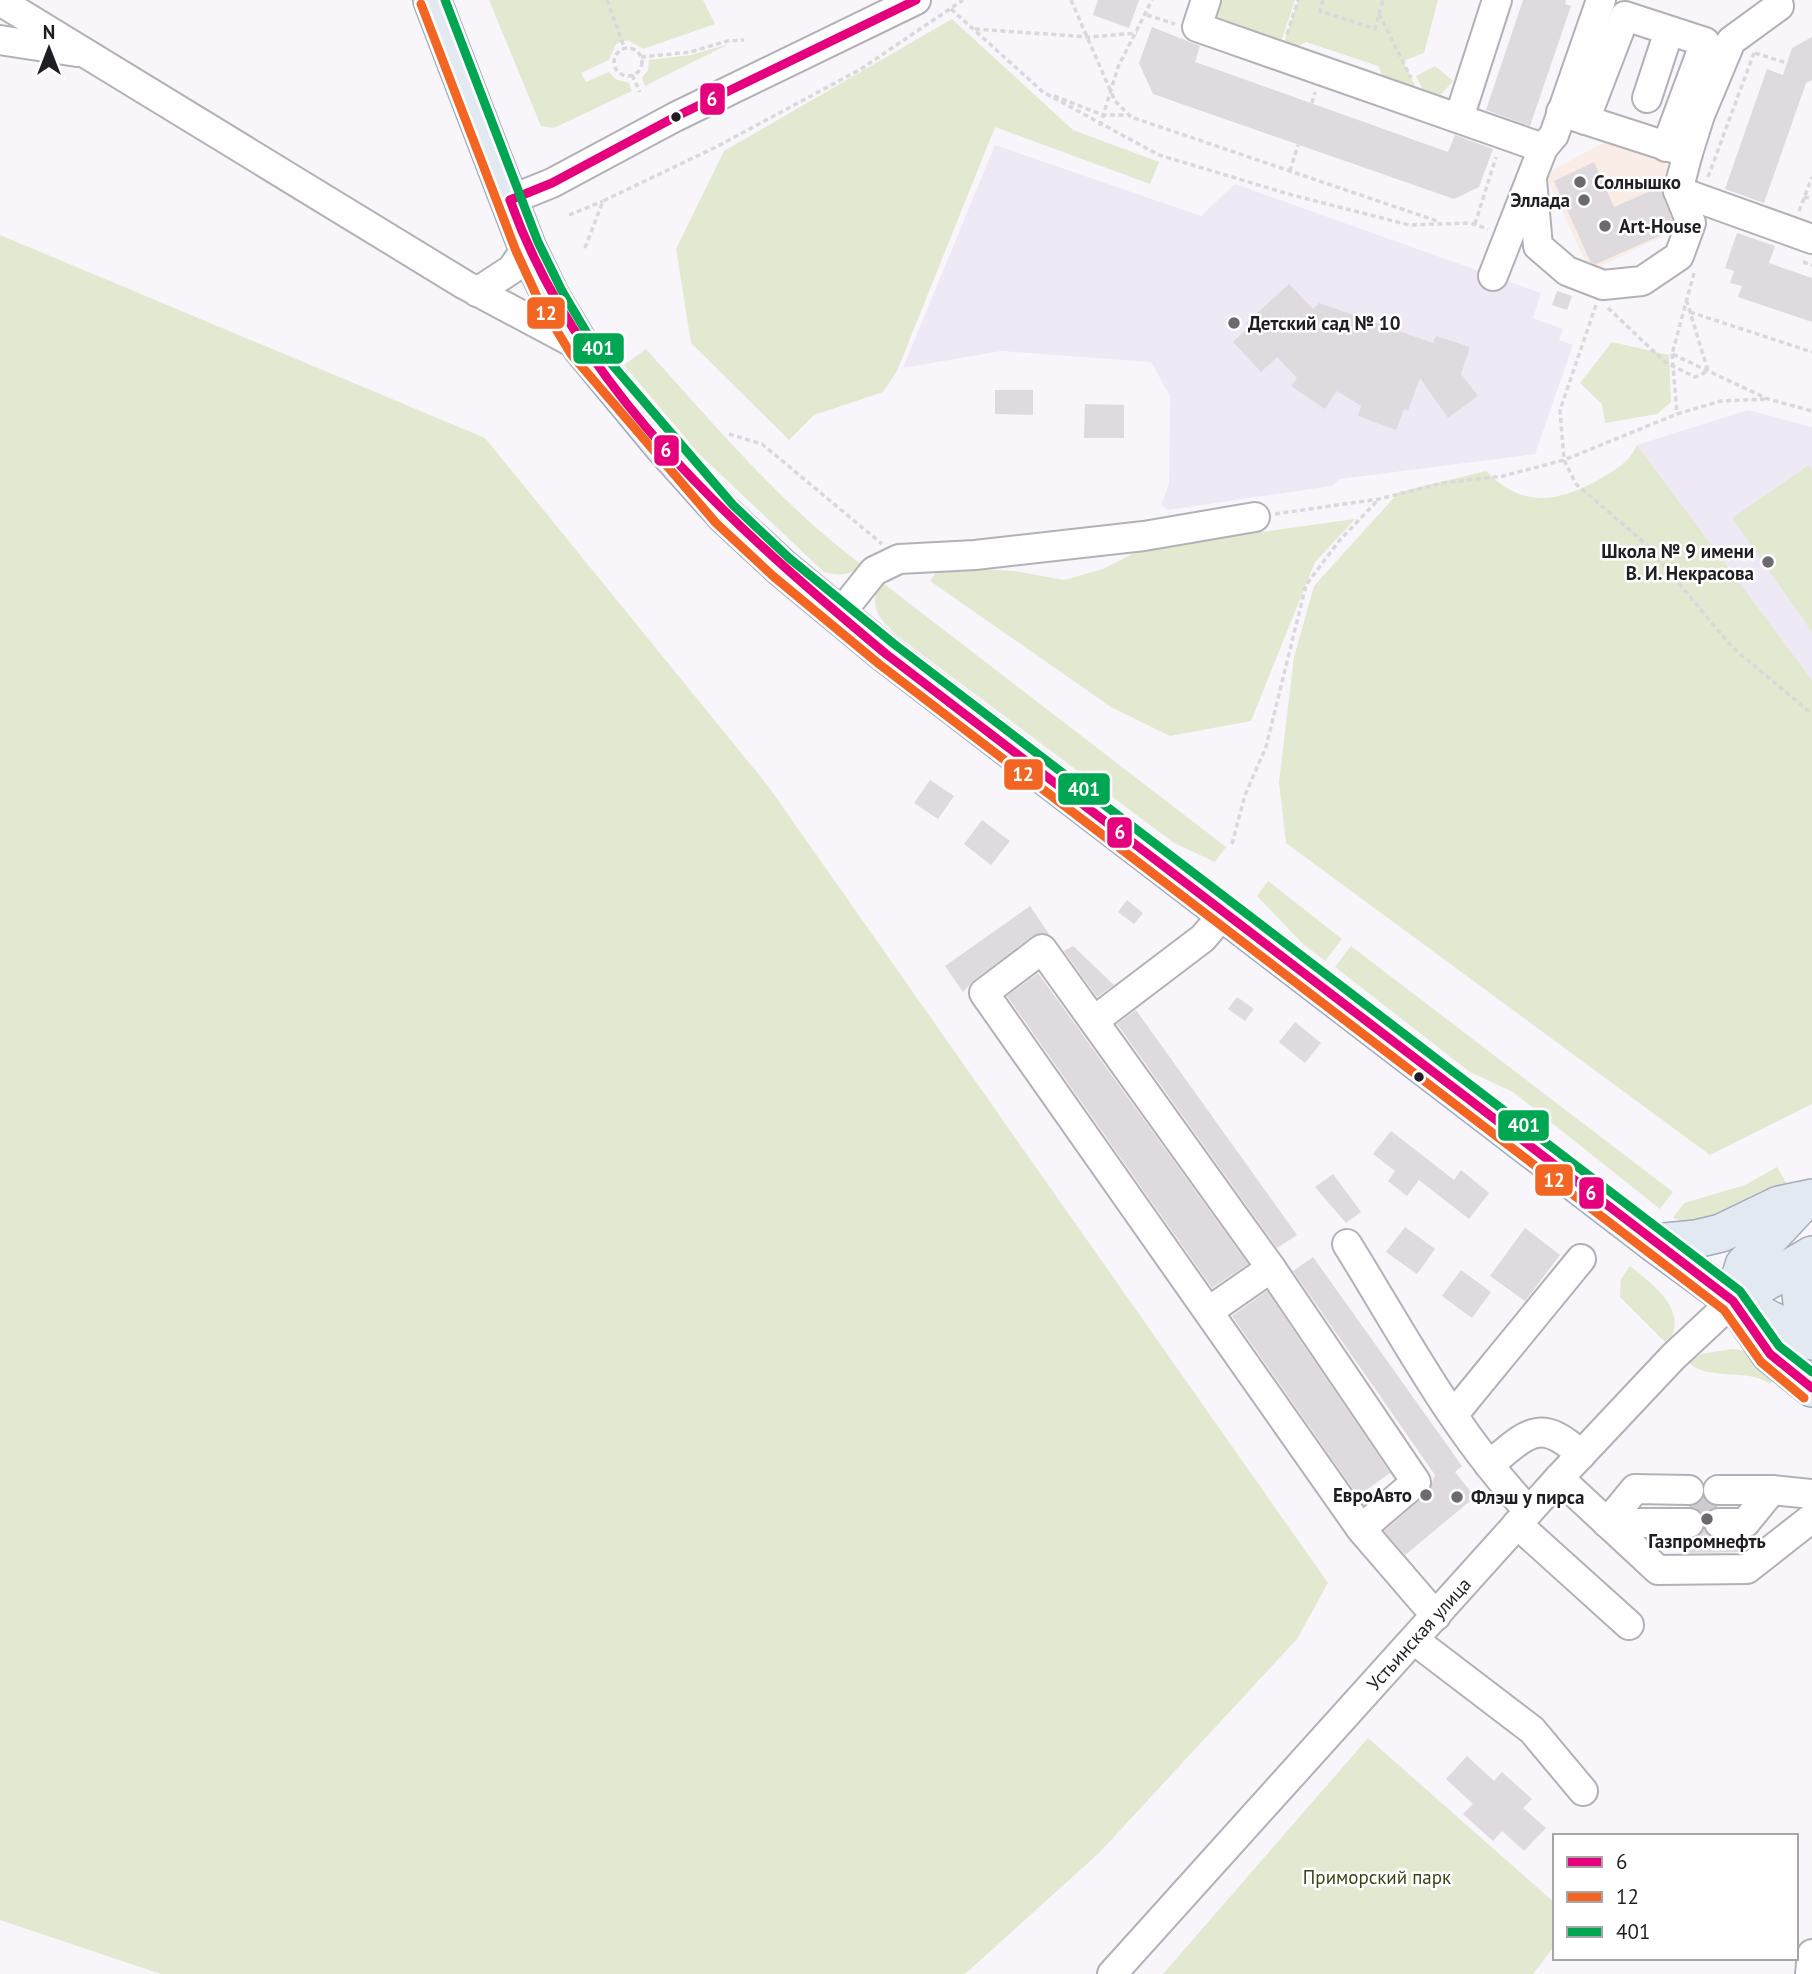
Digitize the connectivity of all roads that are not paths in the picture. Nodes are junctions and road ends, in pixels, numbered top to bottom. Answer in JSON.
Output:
{"nodes":[{"id":1,"x":432,"y":0,"type":"edge"},
{"id":2,"x":916,"y":0,"type":"edge"},
{"id":3,"x":1206,"y":0,"type":"edge"},
{"id":4,"x":1497,"y":0,"type":"edge"},
{"id":5,"x":1601,"y":0,"type":"edge"},
{"id":6,"x":0,"y":1,"type":"edge"},
{"id":7,"x":1785,"y":2,"type":"edge"},
{"id":8,"x":1669,"y":31,"type":"junction"},
{"id":9,"x":0,"y":40,"type":"edge"},
{"id":10,"x":91,"y":54,"type":"junction"},
{"id":11,"x":1647,"y":98,"type":"dead end"},
{"id":12,"x":1573,"y":116,"type":"junction"},
{"id":13,"x":1459,"y":118,"type":"junction"},
{"id":14,"x":1543,"y":148,"type":"junction"},
{"id":15,"x":1677,"y":150,"type":"junction"},
{"id":16,"x":1532,"y":180,"type":"junction"},
{"id":17,"x":1689,"y":195,"type":"junction"},
{"id":18,"x":510,"y":200,"type":"junction"},
{"id":19,"x":1801,"y":235,"type":"edge"},
{"id":20,"x":527,"y":247,"type":"junction"},
{"id":21,"x":1493,"y":276,"type":"dead end"},
{"id":22,"x":477,"y":292,"type":"junction"},
{"id":23,"x":581,"y":347,"type":"junction"},
{"id":24,"x":1255,"y":517,"type":"road end"},
{"id":25,"x":839,"y":615,"type":"junction"},
{"id":26,"x":1225,"y":912,"type":"junction"},
{"id":27,"x":1096,"y":1020,"type":"junction"},
{"id":28,"x":1807,"y":1200,"type":"edge"},
{"id":29,"x":1654,"y":1243,"type":"junction"},
{"id":30,"x":1347,"y":1244,"type":"dead end"},
{"id":31,"x":1809,"y":1257,"type":"edge"},
{"id":32,"x":1581,"y":1259,"type":"dead end"},
{"id":33,"x":1271,"y":1268,"type":"junction"},
{"id":34,"x":1733,"y":1301,"type":"junction"},
{"id":35,"x":1209,"y":1311,"type":"junction"},
{"id":36,"x":1809,"y":1338,"type":"edge"},
{"id":37,"x":1812,"y":1388,"type":"edge"},
{"id":38,"x":1454,"y":1414,"type":"junction"},
{"id":39,"x":1581,"y":1455,"type":"junction"},
{"id":40,"x":1489,"y":1465,"type":"junction"},
{"id":41,"x":1568,"y":1486,"type":"junction"},
{"id":42,"x":1812,"y":1494,"type":"edge"},
{"id":43,"x":1689,"y":1506,"type":"tunnel mouth"},
{"id":44,"x":1718,"y":1506,"type":"tunnel mouth"},
{"id":45,"x":1614,"y":1514,"type":"junction"},
{"id":46,"x":1523,"y":1518,"type":"junction"},
{"id":47,"x":1812,"y":1518,"type":"edge"},
{"id":48,"x":1361,"y":1529,"type":"junction"},
{"id":49,"x":1436,"y":1616,"type":"junction"},
{"id":50,"x":1629,"y":1625,"type":"dead end"},
{"id":51,"x":1414,"y":1640,"type":"junction"},
{"id":52,"x":1583,"y":1791,"type":"dead end"},
{"id":53,"x":1812,"y":1954,"type":"edge"},
{"id":54,"x":1112,"y":1974,"type":"edge"},
{"id":55,"x":1810,"y":1974,"type":"edge"}],
"edges":[{"from":1,"to":18,"type":"main road"},
{"from":2,"to":18,"type":"street"},
{"from":3,"to":13,"type":"street"},
{"from":4,"to":13,"type":"street"},
{"from":5,"to":12,"type":"street"},
{"from":6,"to":10,"type":"street"},
{"from":7,"to":15,"type":"street"},
{"from":8,"to":11,"type":"street"},
{"from":8,"to":12,"type":"street"},
{"from":8,"to":15,"type":"street"},
{"from":9,"to":10,"type":"street"},
{"from":10,"to":22,"type":"street"},
{"from":12,"to":14,"type":"street"},
{"from":12,"to":15,"type":"street"},
{"from":13,"to":14,"type":"street"},
{"from":14,"to":16,"type":"street"},
{"from":15,"to":17,"type":"street"},
{"from":16,"to":17,"type":"street"},
{"from":16,"to":21,"type":"street"},
{"from":17,"to":19,"type":"street"},
{"from":18,"to":20,"type":"main road"},
{"from":20,"to":22,"type":"street"},
{"from":20,"to":23,"type":"main road"},
{"from":22,"to":23,"type":"street"},
{"from":23,"to":25,"type":"main road"},
{"from":24,"to":25,"type":"street"},
{"from":25,"to":26,"type":"main road"},
{"from":26,"to":27,"type":"street"},
{"from":26,"to":29,"type":"main road"},
{"from":27,"to":33,"type":"street"},
{"from":27,"to":35,"type":"street"},
{"from":28,"to":29,"type":"main road"},
{"from":28,"to":34,"type":"main road"},
{"from":29,"to":34,"type":"main road"},
{"from":30,"to":38,"type":"street"},
{"from":31,"to":34,"type":"main road"},
{"from":31,"to":36,"type":"main road"},
{"from":32,"to":38,"type":"street"},
{"from":33,"to":35,"type":"street"},
{"from":33,"to":48,"type":"street"},
{"from":34,"to":36,"type":"main road"},
{"from":34,"to":37,"type":"main road"},
{"from":34,"to":39,"type":"street","name":"Устьинская улица"},
{"from":35,"to":48,"type":"street"},
{"from":38,"to":40,"type":"street"},
{"from":39,"to":40,"type":"street"},
{"from":39,"to":41,"type":"street","name":"Устьинская улица"},
{"from":40,"to":46,"type":"street"},
{"from":41,"to":45,"type":"street"},
{"from":41,"to":46,"type":"street","name":"Устьинская улица"},
{"from":42,"to":44,"type":"street"},
{"from":43,"to":45,"type":"street"},
{"from":45,"to":47,"type":"street"},
{"from":46,"to":49,"type":"street","name":"Устьинская улица"},
{"from":46,"to":50,"type":"street"},
{"from":48,"to":49,"type":"street"},
{"from":49,"to":51,"type":"street","name":"Устьинская улица"},
{"from":51,"to":52,"type":"street"},
{"from":51,"to":54,"type":"street","name":"Устьинская улица"},
{"from":53,"to":55,"type":"street"}]}
